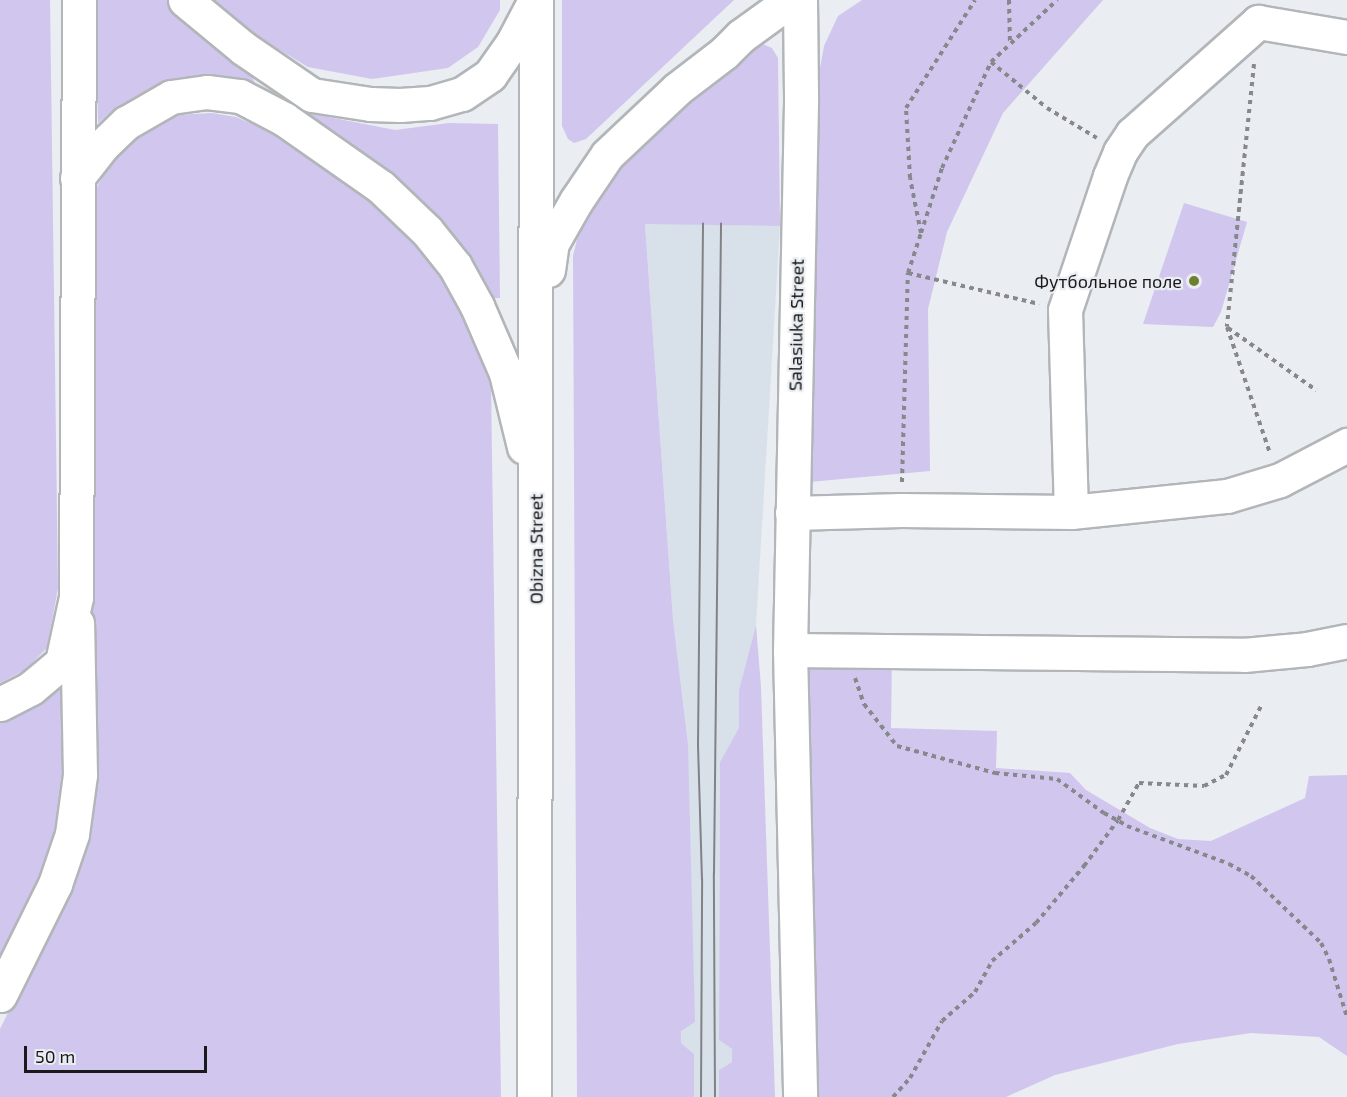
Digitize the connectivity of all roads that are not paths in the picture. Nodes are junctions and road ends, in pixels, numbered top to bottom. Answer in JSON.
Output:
{"nodes":[{"id":1,"x":78,"y":0,"type":"edge"},
{"id":2,"x":184,"y":0,"type":"edge"},
{"id":3,"x":536,"y":0,"type":"edge"},
{"id":4,"x":791,"y":0,"type":"edge"},
{"id":5,"x":800,"y":0,"type":"edge"},
{"id":6,"x":1347,"y":37,"type":"edge"},
{"id":7,"x":77,"y":178,"type":"junction"},
{"id":8,"x":537,"y":358,"type":"junction"},
{"id":9,"x":1347,"y":445,"type":"edge"},
{"id":10,"x":1071,"y":512,"type":"junction"},
{"id":11,"x":792,"y":513,"type":"junction"},
{"id":12,"x":536,"y":525,"type":"junction"},
{"id":13,"x":76,"y":597,"type":"junction"},
{"id":14,"x":1347,"y":641,"type":"edge"},
{"id":15,"x":790,"y":650,"type":"junction"},
{"id":16,"x":0,"y":704,"type":"edge"},
{"id":17,"x":0,"y":995,"type":"edge"},
{"id":18,"x":534,"y":1097,"type":"edge"},
{"id":19,"x":800,"y":1097,"type":"edge"}],
"edges":[{"from":1,"to":7,"type":"main road"},
{"from":2,"to":3,"type":"main road"},
{"from":3,"to":8,"type":"main road","name":"Obizna Street"},
{"from":4,"to":8,"type":"main road"},
{"from":5,"to":11,"type":"main road","name":"Salasiuka Street"},
{"from":6,"to":10,"type":"main road"},
{"from":7,"to":12,"type":"main road"},
{"from":7,"to":13,"type":"main road"},
{"from":8,"to":12,"type":"main road","name":"Obizna Street"},
{"from":9,"to":10,"type":"main road"},
{"from":10,"to":11,"type":"main road"},
{"from":11,"to":15,"type":"main road","name":"Salasiuka Street"},
{"from":12,"to":18,"type":"main road","name":"Obizna Street"},
{"from":13,"to":16,"type":"main road"},
{"from":13,"to":17,"type":"main road"},
{"from":14,"to":15,"type":"main road"},
{"from":15,"to":19,"type":"main road","name":"Salasiuka Street"}]}
